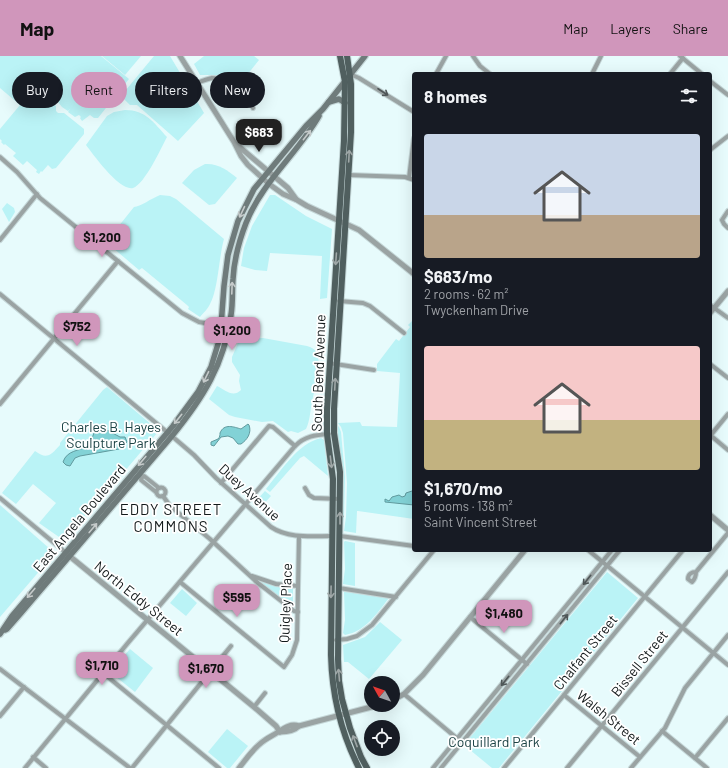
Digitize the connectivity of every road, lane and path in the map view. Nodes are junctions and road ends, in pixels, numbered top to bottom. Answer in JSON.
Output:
{"nodes":[{"id":1,"x":180,"y":56,"type":"edge"},
{"id":2,"x":340,"y":56,"type":"edge"},
{"id":3,"x":347,"y":56,"type":"edge"},
{"id":4,"x":365,"y":56,"type":"edge"},
{"id":5,"x":446,"y":56,"type":"edge"},
{"id":6,"x":473,"y":56,"type":"edge"},
{"id":7,"x":601,"y":56,"type":"edge"},
{"id":8,"x":681,"y":57,"type":"edge"},
{"id":9,"x":190,"y":72,"type":"edge"},
{"id":10,"x":437,"y":72,"type":"edge"},
{"id":11,"x":488,"y":72,"type":"edge"},
{"id":12,"x":593,"y":72,"type":"edge"},
{"id":13,"x":671,"y":72,"type":"edge"},
{"id":14,"x":700,"y":72,"type":"edge"},
{"id":15,"x":350,"y":74,"type":"junction"},
{"id":16,"x":345,"y":82,"type":"junction"},
{"id":17,"x":712,"y":83,"type":"edge"},
{"id":18,"x":202,"y":91,"type":"edge"},
{"id":19,"x":728,"y":95,"type":"edge"},
{"id":20,"x":329,"y":102,"type":"junction"},
{"id":21,"x":345,"y":104,"type":"junction"},
{"id":22,"x":323,"y":109,"type":"junction"},
{"id":23,"x":412,"y":111,"type":"edge"},
{"id":24,"x":728,"y":136,"type":"edge"},
{"id":25,"x":234,"y":142,"type":"junction"},
{"id":26,"x":712,"y":148,"type":"edge"},
{"id":27,"x":412,"y":154,"type":"edge"},
{"id":28,"x":0,"y":158,"type":"edge"},
{"id":29,"x":268,"y":172,"type":"junction"},
{"id":30,"x":348,"y":175,"type":"junction"},
{"id":31,"x":274,"y":177,"type":"junction"},
{"id":32,"x":263,"y":178,"type":"junction"},
{"id":33,"x":409,"y":178,"type":"junction"},
{"id":34,"x":412,"y":179,"type":"edge"},
{"id":35,"x":269,"y":184,"type":"junction"},
{"id":36,"x":37,"y":194,"type":"junction"},
{"id":37,"x":297,"y":200,"type":"junction"},
{"id":38,"x":728,"y":211,"type":"edge"},
{"id":39,"x":338,"y":220,"type":"junction"},
{"id":40,"x":345,"y":223,"type":"junction"},
{"id":41,"x":728,"y":228,"type":"edge"},
{"id":42,"x":0,"y":240,"type":"edge"},
{"id":43,"x":118,"y":261,"type":"junction"},
{"id":44,"x":412,"y":272,"type":"edge"},
{"id":45,"x":728,"y":291,"type":"edge"},
{"id":46,"x":0,"y":294,"type":"edge"},
{"id":47,"x":333,"y":301,"type":"junction"},
{"id":48,"x":340,"y":301,"type":"junction"},
{"id":49,"x":712,"y":306,"type":"edge"},
{"id":50,"x":728,"y":318,"type":"edge"},
{"id":51,"x":222,"y":326,"type":"junction"},
{"id":52,"x":229,"y":327,"type":"junction"},
{"id":53,"x":404,"y":333,"type":"dead end"},
{"id":54,"x":54,"y":338,"type":"junction"},
{"id":55,"x":329,"y":363,"type":"junction"},
{"id":56,"x":336,"y":364,"type":"junction"},
{"id":57,"x":712,"y":366,"type":"edge"},
{"id":58,"x":374,"y":370,"type":"dead end"},
{"id":59,"x":728,"y":378,"type":"edge"},
{"id":60,"x":0,"y":404,"type":"edge"},
{"id":61,"x":728,"y":414,"type":"edge"},
{"id":62,"x":334,"y":433,"type":"junction"},
{"id":63,"x":170,"y":434,"type":"junction"},
{"id":64,"x":327,"y":434,"type":"junction"},
{"id":65,"x":712,"y":434,"type":"edge"},
{"id":66,"x":712,"y":438,"type":"edge"},
{"id":67,"x":295,"y":446,"type":"junction"},
{"id":68,"x":728,"y":450,"type":"edge"},
{"id":69,"x":140,"y":476,"type":"junction"},
{"id":70,"x":221,"y":483,"type":"junction"},
{"id":71,"x":305,"y":488,"type":"dead end"},
{"id":72,"x":158,"y":490,"type":"junction"},
{"id":73,"x":163,"y":496,"type":"junction"},
{"id":74,"x":0,"y":498,"type":"edge"},
{"id":75,"x":333,"y":499,"type":"junction"},
{"id":76,"x":340,"y":499,"type":"junction"},
{"id":77,"x":246,"y":504,"type":"junction"},
{"id":78,"x":712,"y":518,"type":"edge"},
{"id":79,"x":728,"y":530,"type":"edge"},
{"id":80,"x":728,"y":533,"type":"edge"},
{"id":81,"x":299,"y":536,"type":"junction"},
{"id":82,"x":332,"y":536,"type":"junction"},
{"id":83,"x":340,"y":536,"type":"junction"},
{"id":84,"x":214,"y":542,"type":"junction"},
{"id":85,"x":412,"y":546,"type":"edge"},
{"id":86,"x":432,"y":552,"type":"edge"},
{"id":87,"x":523,"y":552,"type":"edge"},
{"id":88,"x":590,"y":552,"type":"edge"},
{"id":89,"x":610,"y":552,"type":"edge"},
{"id":90,"x":618,"y":552,"type":"edge"},
{"id":91,"x":681,"y":552,"type":"edge"},
{"id":92,"x":67,"y":554,"type":"junction"},
{"id":93,"x":602,"y":562,"type":"junction"},
{"id":94,"x":607,"y":566,"type":"junction"},
{"id":95,"x":696,"y":572,"type":"dead end"},
{"id":96,"x":728,"y":572,"type":"edge"},
{"id":97,"x":252,"y":576,"type":"junction"},
{"id":98,"x":180,"y":582,"type":"junction"},
{"id":99,"x":298,"y":586,"type":"junction"},
{"id":100,"x":339,"y":588,"type":"junction"},
{"id":101,"x":396,"y":596,"type":"junction"},
{"id":102,"x":645,"y":596,"type":"junction"},
{"id":103,"x":298,"y":612,"type":"junction"},
{"id":104,"x":470,"y":617,"type":"junction"},
{"id":105,"x":148,"y":620,"type":"junction"},
{"id":106,"x":683,"y":627,"type":"junction"},
{"id":107,"x":1,"y":633,"type":"edge"},
{"id":108,"x":728,"y":635,"type":"edge"},
{"id":109,"x":338,"y":639,"type":"junction"},
{"id":110,"x":331,"y":640,"type":"junction"},
{"id":111,"x":231,"y":646,"type":"dead end"},
{"id":112,"x":713,"y":653,"type":"junction"},
{"id":113,"x":522,"y":660,"type":"junction"},
{"id":114,"x":527,"y":664,"type":"junction"},
{"id":115,"x":728,"y":665,"type":"edge"},
{"id":116,"x":0,"y":669,"type":"edge"},
{"id":117,"x":210,"y":671,"type":"junction"},
{"id":118,"x":103,"y":673,"type":"junction"},
{"id":119,"x":24,"y":687,"type":"junction"},
{"id":120,"x":265,"y":693,"type":"dead end"},
{"id":121,"x":404,"y":694,"type":"junction"},
{"id":122,"x":564,"y":695,"type":"junction"},
{"id":123,"x":400,"y":696,"type":"edge"},
{"id":124,"x":254,"y":707,"type":"junction"},
{"id":125,"x":364,"y":709,"type":"edge"},
{"id":126,"x":346,"y":714,"type":"junction"},
{"id":127,"x":0,"y":716,"type":"edge"},
{"id":128,"x":339,"y":716,"type":"junction"},
{"id":129,"x":65,"y":718,"type":"junction"},
{"id":130,"x":728,"y":718,"type":"edge"},
{"id":131,"x":167,"y":725,"type":"junction"},
{"id":132,"x":602,"y":725,"type":"junction"},
{"id":133,"x":662,"y":731,"type":"junction"},
{"id":134,"x":280,"y":732,"type":"junction"},
{"id":135,"x":457,"y":738,"type":"junction"},
{"id":136,"x":462,"y":742,"type":"junction"},
{"id":137,"x":640,"y":757,"type":"junction"},
{"id":138,"x":33,"y":758,"type":"junction"},
{"id":139,"x":695,"y":758,"type":"junction"},
{"id":140,"x":702,"y":766,"type":"edge"},
{"id":141,"x":25,"y":768,"type":"edge"},
{"id":142,"x":46,"y":768,"type":"edge"},
{"id":143,"x":131,"y":768,"type":"edge"},
{"id":144,"x":219,"y":768,"type":"edge"},
{"id":145,"x":239,"y":768,"type":"edge"},
{"id":146,"x":359,"y":768,"type":"edge"},
{"id":147,"x":367,"y":768,"type":"edge"},
{"id":148,"x":433,"y":768,"type":"edge"},
{"id":149,"x":441,"y":768,"type":"edge"},
{"id":150,"x":504,"y":768,"type":"edge"},
{"id":151,"x":567,"y":768,"type":"edge"},
{"id":152,"x":631,"y":768,"type":"edge"},
{"id":153,"x":707,"y":768,"type":"edge"}],
"edges":[{"from":1,"to":9,"type":"street"},
{"from":2,"to":16,"type":"main road","name":"South Bend Avenue"},
{"from":3,"to":15,"type":"main road","name":"South Bend Avenue"},
{"from":4,"to":15,"type":"main road"},
{"from":5,"to":10,"type":"street"},
{"from":6,"to":11,"type":"street"},
{"from":7,"to":12,"type":"street"},
{"from":8,"to":13,"type":"street"},
{"from":8,"to":14,"type":"street"},
{"from":15,"to":16,"type":"main road"},
{"from":15,"to":23,"type":"street","one_way":true},
{"from":30,"to":15,"type":"main road","name":"South Bend Avenue","one_way":true},
{"from":16,"to":20,"type":"main road"},
{"from":16,"to":21,"type":"main road","name":"South Bend Avenue"},
{"from":17,"to":19,"type":"street"},
{"from":18,"to":25,"type":"street"},
{"from":20,"to":21,"type":"main road"},
{"from":20,"to":22,"type":"main road"},
{"from":21,"to":39,"type":"main road","name":"South Bend Avenue"},
{"from":22,"to":29,"type":"main road","name":"East Angela Boulevard"},
{"from":31,"to":22,"type":"main road","name":"East Angela Boulevard","one_way":true},
{"from":24,"to":26,"type":"street"},
{"from":25,"to":29,"type":"street"},
{"from":25,"to":32,"type":"street"},
{"from":27,"to":33,"type":"street"},
{"from":28,"to":36,"type":"street"},
{"from":29,"to":31,"type":"street"},
{"from":29,"to":32,"type":"main road","name":"East Angela Boulevard"},
{"from":30,"to":33,"type":"street"},
{"from":30,"to":40,"type":"main road","name":"South Bend Avenue"},
{"from":31,"to":35,"type":"main road","name":"East Angela Boulevard"},
{"from":31,"to":37,"type":"street"},
{"from":32,"to":35,"type":"street"},
{"from":32,"to":51,"type":"main road","name":"East Angela Boulevard","one_way":true},
{"from":33,"to":34,"type":"street"},
{"from":35,"to":37,"type":"street"},
{"from":52,"to":35,"type":"main road","name":"East Angela Boulevard","one_way":true},
{"from":36,"to":42,"type":"street"},
{"from":36,"to":43,"type":"street"},
{"from":37,"to":39,"type":"street"},
{"from":38,"to":41,"type":"street"},
{"from":39,"to":40,"type":"street"},
{"from":39,"to":47,"type":"main road","name":"South Bend Avenue","one_way":true},
{"from":40,"to":44,"type":"street"},
{"from":40,"to":48,"type":"main road","name":"South Bend Avenue"},
{"from":43,"to":51,"type":"street"},
{"from":43,"to":54,"type":"street"},
{"from":45,"to":49,"type":"street"},
{"from":46,"to":54,"type":"street","name":"Duey Avenue"},
{"from":47,"to":48,"type":"street"},
{"from":47,"to":55,"type":"main road","name":"South Bend Avenue"},
{"from":48,"to":53,"type":"street"},
{"from":48,"to":56,"type":"main road","name":"South Bend Avenue"},
{"from":49,"to":50,"type":"street"},
{"from":51,"to":52,"type":"street"},
{"from":51,"to":63,"type":"main road","name":"East Angela Boulevard","one_way":true},
{"from":52,"to":63,"type":"main road","name":"East Angela Boulevard"},
{"from":54,"to":60,"type":"street"},
{"from":54,"to":63,"type":"street","name":"Duey Avenue"},
{"from":55,"to":56,"type":"street"},
{"from":55,"to":64,"type":"main road","name":"South Bend Avenue"},
{"from":56,"to":58,"type":"street"},
{"from":62,"to":56,"type":"main road","name":"South Bend Avenue","one_way":true},
{"from":57,"to":59,"type":"street"},
{"from":61,"to":65,"type":"street"},
{"from":62,"to":64,"type":"street"},
{"from":62,"to":76,"type":"main road","name":"South Bend Avenue"},
{"from":63,"to":69,"type":"main road","name":"East Angela Boulevard"},
{"from":63,"to":70,"type":"street","name":"Duey Avenue"},
{"from":63,"to":92,"type":"main road","name":"East Angela Boulevard","one_way":true},
{"from":64,"to":67,"type":"street"},
{"from":64,"to":75,"type":"main road","name":"South Bend Avenue","one_way":true},
{"from":66,"to":68,"type":"street"},
{"from":67,"to":70,"type":"street"},
{"from":67,"to":77,"type":"street"},
{"from":69,"to":72,"type":"street"},
{"from":92,"to":69,"type":"main road","name":"East Angela Boulevard","one_way":true},
{"from":70,"to":77,"type":"street","name":"Duey Avenue"},
{"from":71,"to":75,"type":"street"},
{"from":72,"to":73,"type":"street"},
{"from":72,"to":73,"type":"street"},
{"from":73,"to":84,"type":"street"},
{"from":74,"to":92,"type":"street","name":"North Eddy Street"},
{"from":75,"to":76,"type":"street"},
{"from":75,"to":82,"type":"main road","name":"South Bend Avenue"},
{"from":83,"to":76,"type":"main road","name":"South Bend Avenue","one_way":true},
{"from":77,"to":81,"type":"street","name":"Duey Avenue"},
{"from":77,"to":84,"type":"street"},
{"from":78,"to":79,"type":"street"},
{"from":80,"to":95,"type":"street"},
{"from":81,"to":82,"type":"street","name":"Duey Avenue"},
{"from":81,"to":99,"type":"street","name":"Quigley Place"},
{"from":82,"to":110,"type":"main road","name":"South Bend Avenue","one_way":true},
{"from":83,"to":85,"type":"street"},
{"from":83,"to":100,"type":"main road","name":"South Bend Avenue"},
{"from":84,"to":97,"type":"street"},
{"from":84,"to":98,"type":"street"},
{"from":86,"to":101,"type":"street"},
{"from":87,"to":104,"type":"street"},
{"from":88,"to":93,"type":"street"},
{"from":89,"to":93,"type":"street"},
{"from":90,"to":94,"type":"street"},
{"from":91,"to":102,"type":"street","name":"Chalfant Street"},
{"from":92,"to":105,"type":"street","name":"North Eddy Street"},
{"from":92,"to":107,"type":"main road","name":"East Angela Boulevard"},
{"from":93,"to":94,"type":"street"},
{"from":93,"to":113,"type":"street","one_way":true},
{"from":94,"to":102,"type":"street"},
{"from":114,"to":94,"type":"street","one_way":true},
{"from":96,"to":106,"type":"street","name":"Bissell Street"},
{"from":97,"to":99,"type":"street"},
{"from":97,"to":103,"type":"street"},
{"from":98,"to":103,"type":"street","name":"Quigley Place"},
{"from":98,"to":105,"type":"street"},
{"from":99,"to":103,"type":"street","name":"Quigley Place"},
{"from":100,"to":101,"type":"street"},
{"from":100,"to":109,"type":"main road","name":"South Bend Avenue"},
{"from":101,"to":109,"type":"street"},
{"from":102,"to":106,"type":"street"},
{"from":102,"to":122,"type":"street","name":"Chalfant Street"},
{"from":104,"to":113,"type":"street"},
{"from":104,"to":121,"type":"street"},
{"from":105,"to":117,"type":"street","name":"North Eddy Street"},
{"from":105,"to":118,"type":"street"},
{"from":106,"to":112,"type":"street"},
{"from":106,"to":132,"type":"street","name":"Bissell Street"},
{"from":108,"to":112,"type":"street"},
{"from":109,"to":110,"type":"street"},
{"from":126,"to":109,"type":"main road","name":"South Bend Avenue","one_way":true},
{"from":110,"to":128,"type":"main road","name":"South Bend Avenue"},
{"from":111,"to":117,"type":"street"},
{"from":112,"to":115,"type":"street"},
{"from":112,"to":133,"type":"street"},
{"from":113,"to":114,"type":"street"},
{"from":113,"to":135,"type":"street","one_way":true},
{"from":114,"to":136,"type":"street"},
{"from":116,"to":119,"type":"street"},
{"from":117,"to":124,"type":"street","name":"North Eddy Street"},
{"from":117,"to":131,"type":"street"},
{"from":118,"to":129,"type":"street"},
{"from":118,"to":131,"type":"street"},
{"from":119,"to":127,"type":"street"},
{"from":119,"to":129,"type":"street"},
{"from":120,"to":124,"type":"street"},
{"from":121,"to":123,"type":"street"},
{"from":121,"to":135,"type":"street"},
{"from":122,"to":132,"type":"street","name":"Walsh Street"},
{"from":122,"to":150,"type":"street","name":"Chalfant Street"},
{"from":124,"to":134,"type":"street","name":"North Eddy Street"},
{"from":125,"to":126,"type":"street"},
{"from":126,"to":128,"type":"street"},
{"from":147,"to":126,"type":"main road","one_way":true},
{"from":128,"to":134,"type":"street"},
{"from":128,"to":146,"type":"main road"},
{"from":129,"to":138,"type":"street"},
{"from":129,"to":143,"type":"street"},
{"from":130,"to":139,"type":"street"},
{"from":131,"to":143,"type":"street"},
{"from":131,"to":144,"type":"street"},
{"from":132,"to":137,"type":"street","name":"Walsh Street"},
{"from":132,"to":151,"type":"street","name":"Bissell Street"},
{"from":133,"to":137,"type":"street"},
{"from":133,"to":139,"type":"street"},
{"from":134,"to":145,"type":"street"},
{"from":135,"to":136,"type":"street"},
{"from":135,"to":148,"type":"street"},
{"from":136,"to":149,"type":"street"},
{"from":137,"to":152,"type":"street"},
{"from":138,"to":141,"type":"street"},
{"from":138,"to":142,"type":"street"},
{"from":139,"to":140,"type":"street"},
{"from":140,"to":153,"type":"street"}]}
